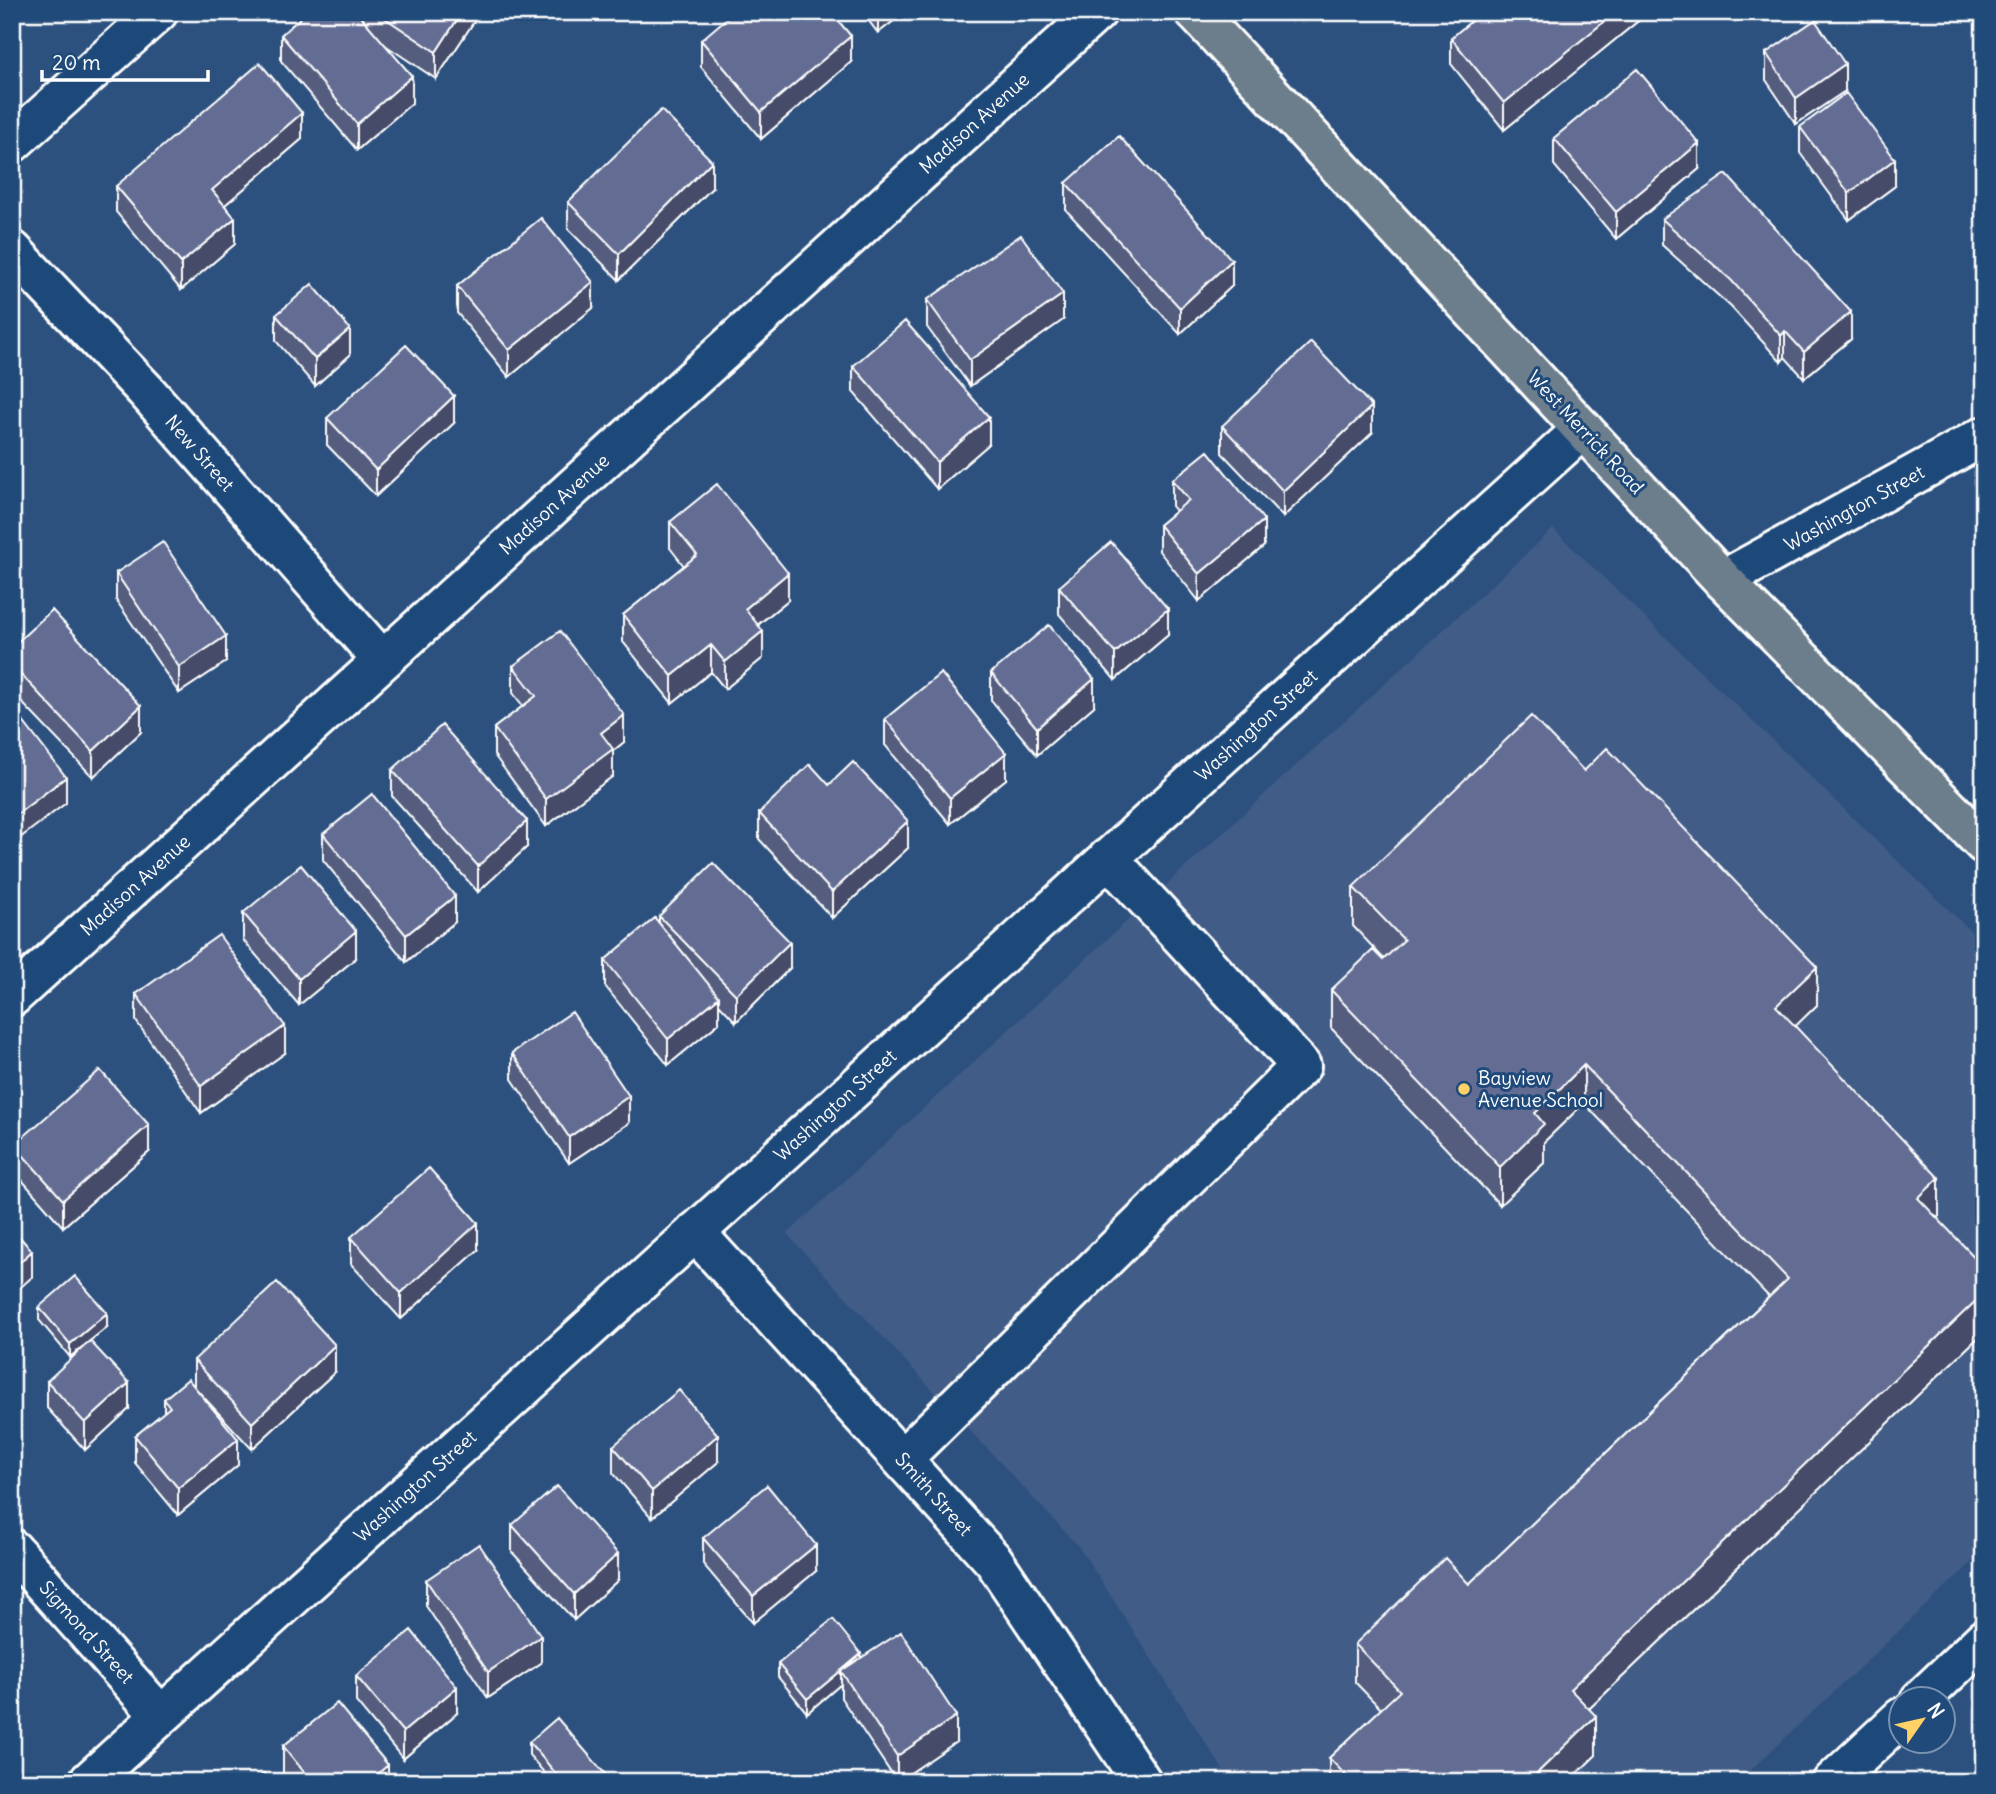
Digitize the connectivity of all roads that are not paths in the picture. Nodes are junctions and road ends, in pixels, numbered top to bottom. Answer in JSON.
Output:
{"nodes":[{"id":1,"x":158,"y":12,"type":"edge"},
{"id":2,"x":1097,"y":12,"type":"edge"},
{"id":3,"x":1202,"y":14,"type":"edge"},
{"id":4,"x":12,"y":144,"type":"edge"},
{"id":5,"x":12,"y":250,"type":"edge"},
{"id":6,"x":1583,"y":429,"type":"junction"},
{"id":7,"x":1984,"y":436,"type":"edge"},
{"id":8,"x":1723,"y":580,"type":"junction"},
{"id":9,"x":382,"y":660,"type":"junction"},
{"id":10,"x":1984,"y":844,"type":"edge"},
{"id":11,"x":1108,"y":858,"type":"junction"},
{"id":12,"x":12,"y":997,"type":"edge"},
{"id":13,"x":695,"y":1232,"type":"junction"},
{"id":14,"x":902,"y":1459,"type":"junction"},
{"id":15,"x":12,"y":1549,"type":"edge"},
{"id":16,"x":1984,"y":1639,"type":"edge"},
{"id":17,"x":1934,"y":1686,"type":"edge"},
{"id":18,"x":162,"y":1716,"type":"junction"},
{"id":19,"x":1888,"y":1730,"type":"edge"},
{"id":20,"x":88,"y":1782,"type":"edge"},
{"id":21,"x":1142,"y":1782,"type":"edge"},
{"id":22,"x":1832,"y":1782,"type":"edge"}],
"edges":[{"from":1,"to":4,"type":"street"},
{"from":2,"to":9,"type":"street","name":"Madison Avenue"},
{"from":3,"to":6,"type":"main road","name":"West Merrick Road"},
{"from":5,"to":9,"type":"street","name":"New Street"},
{"from":6,"to":8,"type":"main road","name":"West Merrick Road"},
{"from":6,"to":11,"type":"street","name":"Washington Street"},
{"from":7,"to":8,"type":"street","name":"Washington Street"},
{"from":8,"to":10,"type":"main road","name":"West Merrick Road"},
{"from":9,"to":12,"type":"street","name":"Madison Avenue"},
{"from":11,"to":13,"type":"street","name":"Washington Street"},
{"from":11,"to":14,"type":"street"},
{"from":13,"to":14,"type":"street","name":"Smith Street"},
{"from":13,"to":18,"type":"street","name":"Washington Street"},
{"from":14,"to":21,"type":"street","name":"Smith Street"},
{"from":15,"to":18,"type":"street","name":"Sigmond Street"},
{"from":16,"to":17,"type":"street"},
{"from":18,"to":20,"type":"street","name":"Washington Street"},
{"from":19,"to":22,"type":"street"}]}
